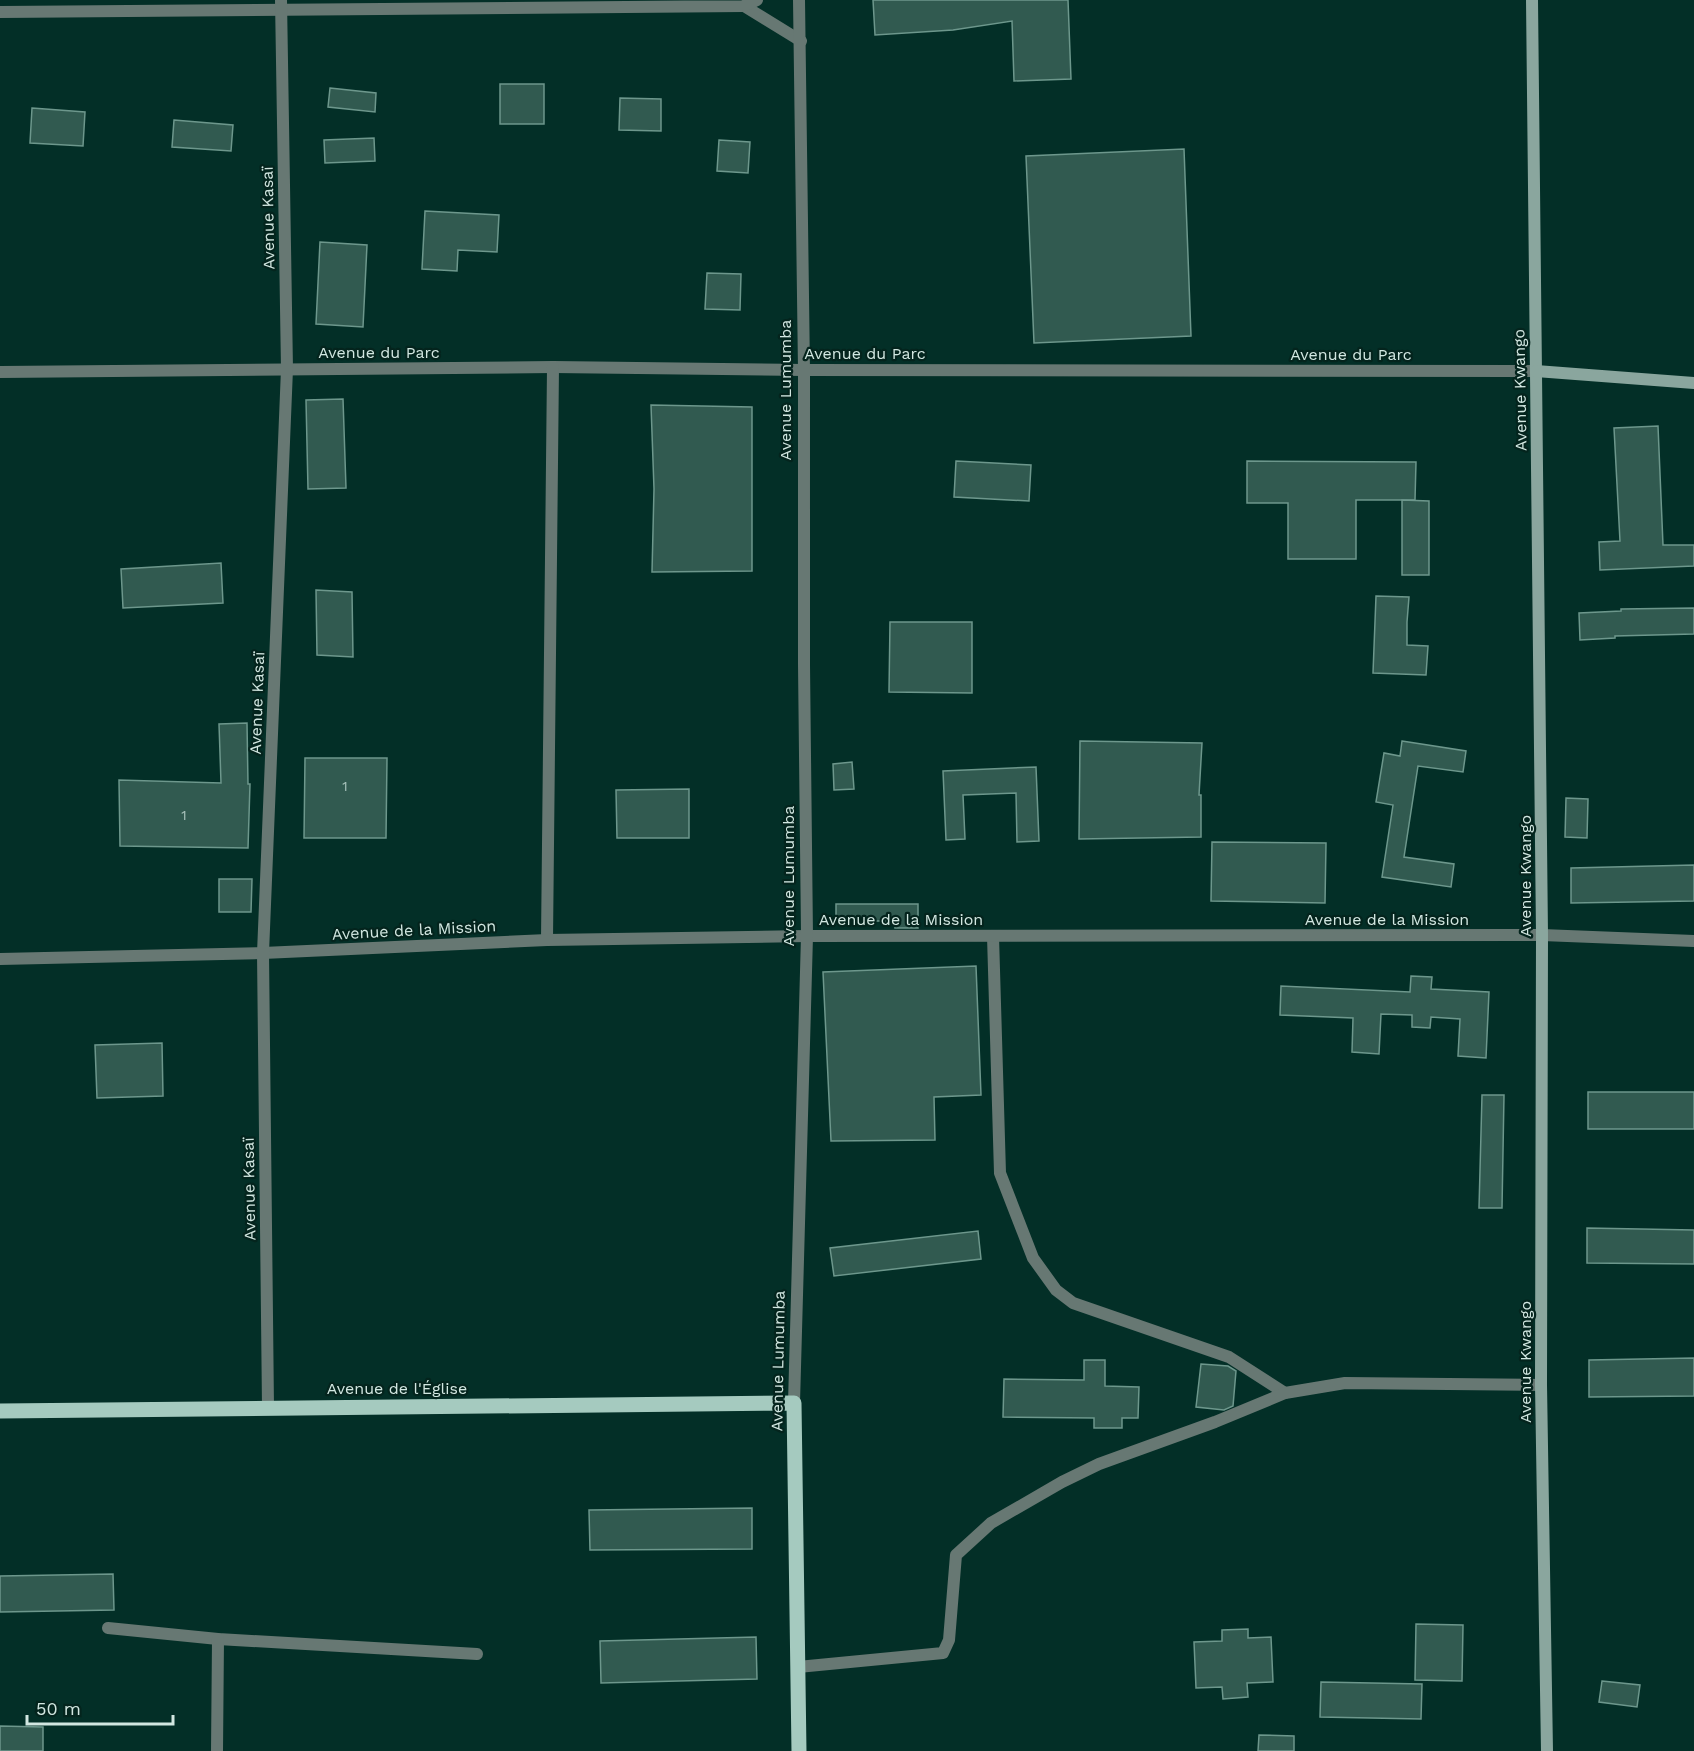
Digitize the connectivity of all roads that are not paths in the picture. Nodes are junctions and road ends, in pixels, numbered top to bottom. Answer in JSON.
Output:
{"nodes":[{"id":1,"x":757,"y":0,"type":"edge"},
{"id":2,"x":799,"y":0,"type":"edge"},
{"id":3,"x":1532,"y":0,"type":"edge"},
{"id":4,"x":281,"y":5,"type":"edge"},
{"id":5,"x":744,"y":6,"type":"junction"},
{"id":6,"x":0,"y":12,"type":"edge"},
{"id":7,"x":801,"y":42,"type":"junction"},
{"id":8,"x":553,"y":367,"type":"junction"},
{"id":9,"x":287,"y":369,"type":"junction"},
{"id":10,"x":804,"y":370,"type":"junction"},
{"id":11,"x":1536,"y":370,"type":"junction"},
{"id":12,"x":0,"y":372,"type":"edge"},
{"id":13,"x":1694,"y":383,"type":"edge"},
{"id":14,"x":1542,"y":935,"type":"junction"},
{"id":15,"x":807,"y":936,"type":"junction"},
{"id":16,"x":993,"y":936,"type":"junction"},
{"id":17,"x":548,"y":940,"type":"junction"},
{"id":18,"x":1694,"y":941,"type":"edge"},
{"id":19,"x":263,"y":953,"type":"junction"},
{"id":20,"x":0,"y":959,"type":"edge"},
{"id":21,"x":1541,"y":1385,"type":"junction"},
{"id":22,"x":1285,"y":1393,"type":"junction"},
{"id":23,"x":794,"y":1402,"type":"junction"},
{"id":24,"x":268,"y":1407,"type":"junction"},
{"id":25,"x":0,"y":1411,"type":"edge"},
{"id":26,"x":108,"y":1628,"type":"dead end"},
{"id":27,"x":218,"y":1639,"type":"junction"},
{"id":28,"x":477,"y":1654,"type":"dead end"},
{"id":29,"x":798,"y":1667,"type":"junction"},
{"id":30,"x":217,"y":1751,"type":"edge"},
{"id":31,"x":799,"y":1751,"type":"edge"},
{"id":32,"x":1547,"y":1751,"type":"edge"}],
"edges":[{"from":1,"to":5,"type":"street"},
{"from":2,"to":7,"type":"street","name":"Avenue Lumumba"},
{"from":3,"to":11,"type":"street","name":"Avenue Kwango"},
{"from":4,"to":5,"type":"street"},
{"from":4,"to":6,"type":"street"},
{"from":4,"to":9,"type":"street","name":"Avenue Kasaï"},
{"from":5,"to":7,"type":"street"},
{"from":7,"to":10,"type":"street","name":"Avenue Lumumba"},
{"from":8,"to":9,"type":"street","name":"Avenue du Parc"},
{"from":8,"to":10,"type":"street","name":"Avenue du Parc"},
{"from":8,"to":17,"type":"street"},
{"from":9,"to":12,"type":"street","name":"Avenue du Parc"},
{"from":9,"to":19,"type":"street","name":"Avenue Kasaï"},
{"from":10,"to":11,"type":"street","name":"Avenue du Parc"},
{"from":10,"to":15,"type":"street","name":"Avenue Lumumba"},
{"from":11,"to":13,"type":"street","name":"Avenue du Parc"},
{"from":11,"to":14,"type":"street","name":"Avenue Kwango"},
{"from":14,"to":16,"type":"street","name":"Avenue de la Mission"},
{"from":14,"to":18,"type":"street","name":"Avenue de la Mission"},
{"from":14,"to":21,"type":"street","name":"Avenue Kwango"},
{"from":15,"to":16,"type":"street","name":"Avenue de la Mission"},
{"from":15,"to":17,"type":"street","name":"Avenue de la Mission"},
{"from":15,"to":23,"type":"street","name":"Avenue Lumumba"},
{"from":16,"to":22,"type":"street"},
{"from":17,"to":19,"type":"street","name":"Avenue de la Mission"},
{"from":19,"to":20,"type":"street","name":"Avenue de la Mission"},
{"from":19,"to":24,"type":"street","name":"Avenue Kasaï"},
{"from":21,"to":22,"type":"street"},
{"from":21,"to":32,"type":"street","name":"Avenue Kwango"},
{"from":22,"to":29,"type":"street"},
{"from":23,"to":24,"type":"main road","name":"Avenue de l'Église"},
{"from":23,"to":29,"type":"main road","name":"Avenue Lumumba"},
{"from":24,"to":25,"type":"main road","name":"Avenue de l'Église"},
{"from":26,"to":27,"type":"street"},
{"from":27,"to":28,"type":"street"},
{"from":27,"to":30,"type":"street"},
{"from":29,"to":31,"type":"main road","name":"Avenue Lumumba"}]}
